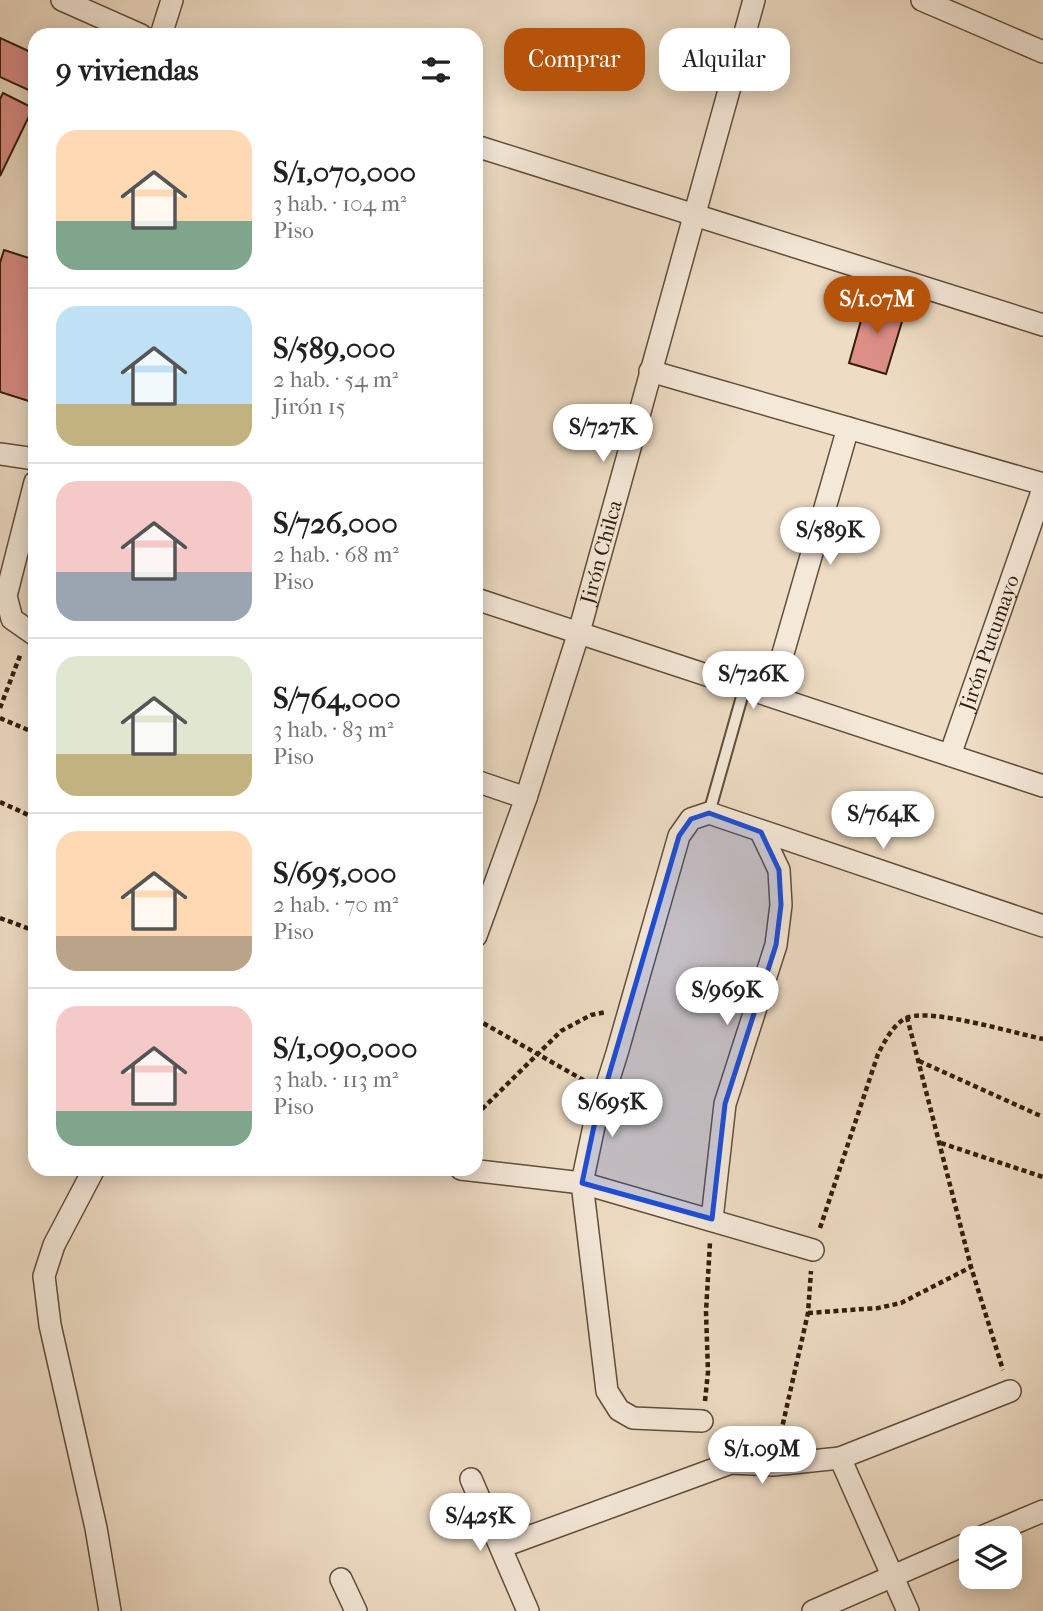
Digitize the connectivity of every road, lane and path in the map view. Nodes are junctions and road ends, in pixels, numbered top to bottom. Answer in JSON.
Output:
{"nodes":[{"id":1,"x":62,"y":0,"type":"edge"},
{"id":2,"x":172,"y":0,"type":"edge"},
{"id":3,"x":754,"y":0,"type":"edge"},
{"id":4,"x":922,"y":0,"type":"edge"},
{"id":5,"x":125,"y":28,"type":"edge"},
{"id":6,"x":163,"y":28,"type":"edge"},
{"id":7,"x":1043,"y":52,"type":"edge"},
{"id":8,"x":483,"y":148,"type":"edge"},
{"id":9,"x":695,"y":216,"type":"junction"},
{"id":10,"x":1043,"y":325,"type":"edge"},
{"id":11,"x":650,"y":371,"type":"junction"},
{"id":12,"x":848,"y":428,"type":"junction"},
{"id":13,"x":0,"y":454,"type":"edge"},
{"id":14,"x":28,"y":457,"type":"edge"},
{"id":15,"x":1043,"y":484,"type":"edge"},
{"id":16,"x":1043,"y":489,"type":"edge"},
{"id":17,"x":28,"y":510,"type":"edge"},
{"id":18,"x":483,"y":601,"type":"edge"},
{"id":19,"x":28,"y":631,"type":"edge"},
{"id":20,"x":579,"y":632,"type":"junction"},
{"id":21,"x":28,"y":643,"type":"edge"},
{"id":22,"x":745,"y":686,"type":"junction"},
{"id":23,"x":771,"y":695,"type":"junction"},
{"id":24,"x":0,"y":708,"type":"edge"},
{"id":25,"x":0,"y":718,"type":"edge"},
{"id":26,"x":28,"y":730,"type":"edge"},
{"id":27,"x":950,"y":755,"type":"junction"},
{"id":28,"x":483,"y":783,"type":"edge"},
{"id":29,"x":1043,"y":786,"type":"edge"},
{"id":30,"x":526,"y":798,"type":"junction"},
{"id":31,"x":0,"y":802,"type":"edge"},
{"id":32,"x":709,"y":813,"type":"junction"},
{"id":33,"x":28,"y":815,"type":"edge"},
{"id":34,"x":761,"y":832,"type":"junction"},
{"id":35,"x":483,"y":917,"type":"edge"},
{"id":36,"x":0,"y":918,"type":"edge"},
{"id":37,"x":1043,"y":926,"type":"edge"},
{"id":38,"x":28,"y":928,"type":"edge"},
{"id":39,"x":631,"y":1006,"type":"junction"},
{"id":40,"x":907,"y":1017,"type":"junction"},
{"id":41,"x":483,"y":1023,"type":"edge"},
{"id":42,"x":1043,"y":1039,"type":"edge"},
{"id":43,"x":537,"y":1055,"type":"junction"},
{"id":44,"x":919,"y":1061,"type":"junction"},
{"id":45,"x":604,"y":1092,"type":"junction"},
{"id":46,"x":483,"y":1108,"type":"edge"},
{"id":47,"x":1043,"y":1117,"type":"edge"},
{"id":48,"x":940,"y":1142,"type":"junction"},
{"id":49,"x":483,"y":1172,"type":"edge"},
{"id":50,"x":90,"y":1176,"type":"edge"},
{"id":51,"x":1043,"y":1177,"type":"edge"},
{"id":52,"x":582,"y":1183,"type":"junction"},
{"id":53,"x":712,"y":1219,"type":"junction"},
{"id":54,"x":813,"y":1250,"type":"junction"},
{"id":55,"x":971,"y":1267,"type":"junction"},
{"id":56,"x":808,"y":1313,"type":"junction"},
{"id":57,"x":1010,"y":1391,"type":"joint"},
{"id":58,"x":702,"y":1420,"type":"joint"},
{"id":59,"x":840,"y":1458,"type":"junction"},
{"id":60,"x":773,"y":1465,"type":"junction"},
{"id":61,"x":471,"y":1479,"type":"dead end"},
{"id":62,"x":1043,"y":1511,"type":"edge"},
{"id":63,"x":1007,"y":1526,"type":"edge"},
{"id":64,"x":500,"y":1547,"type":"junction"},
{"id":65,"x":959,"y":1547,"type":"edge"},
{"id":66,"x":892,"y":1576,"type":"junction"},
{"id":67,"x":341,"y":1579,"type":"dead end"},
{"id":68,"x":110,"y":1611,"type":"edge"},
{"id":69,"x":356,"y":1611,"type":"edge"},
{"id":70,"x":528,"y":1611,"type":"edge"},
{"id":71,"x":813,"y":1611,"type":"edge"},
{"id":72,"x":908,"y":1611,"type":"edge"}],
"edges":[{"from":1,"to":5,"type":"street"},
{"from":2,"to":6,"type":"street"},
{"from":3,"to":9,"type":"street","name":"Jirón Chilca"},
{"from":4,"to":7,"type":"street"},
{"from":8,"to":9,"type":"street"},
{"from":9,"to":10,"type":"street"},
{"from":9,"to":11,"type":"street","name":"Jirón Chilca"},
{"from":11,"to":12,"type":"street"},
{"from":11,"to":20,"type":"street","name":"Jirón Chilca"},
{"from":12,"to":15,"type":"street"},
{"from":12,"to":23,"type":"street"},
{"from":13,"to":14,"type":"street"},
{"from":16,"to":27,"type":"street","name":"Jirón Putumayo"},
{"from":17,"to":19,"type":"street"},
{"from":18,"to":20,"type":"street"},
{"from":20,"to":22,"type":"street"},
{"from":20,"to":30,"type":"street","name":"Jirón Chilca"},
{"from":21,"to":24,"type":"path"},
{"from":22,"to":23,"type":"street"},
{"from":22,"to":32,"type":"lane"},
{"from":23,"to":27,"type":"street"},
{"from":25,"to":26,"type":"path"},
{"from":27,"to":29,"type":"street"},
{"from":28,"to":30,"type":"street"},
{"from":30,"to":35,"type":"street","name":"Jirón Chilca"},
{"from":31,"to":33,"type":"path"},
{"from":32,"to":34,"type":"street"},
{"from":32,"to":39,"type":"street"},
{"from":34,"to":37,"type":"street"},
{"from":34,"to":53,"type":"street"},
{"from":36,"to":38,"type":"path"},
{"from":39,"to":43,"type":"path"},
{"from":39,"to":45,"type":"street"},
{"from":40,"to":42,"type":"path"},
{"from":40,"to":44,"type":"path"},
{"from":40,"to":54,"type":"path"},
{"from":41,"to":43,"type":"path"},
{"from":43,"to":45,"type":"path"},
{"from":43,"to":46,"type":"path"},
{"from":44,"to":47,"type":"path"},
{"from":44,"to":48,"type":"path"},
{"from":45,"to":52,"type":"street"},
{"from":48,"to":51,"type":"path"},
{"from":48,"to":55,"type":"path"},
{"from":49,"to":52,"type":"street"},
{"from":50,"to":68,"type":"street"},
{"from":52,"to":53,"type":"street"},
{"from":52,"to":58,"type":"street"},
{"from":53,"to":54,"type":"street"},
{"from":53,"to":58,"type":"path"},
{"from":54,"to":56,"type":"path"},
{"from":55,"to":56,"type":"path"},
{"from":55,"to":57,"type":"path"},
{"from":56,"to":60,"type":"path"},
{"from":57,"to":59,"type":"street"},
{"from":59,"to":60,"type":"street"},
{"from":59,"to":66,"type":"street"},
{"from":60,"to":64,"type":"street"},
{"from":61,"to":64,"type":"street"},
{"from":62,"to":63,"type":"street"},
{"from":64,"to":70,"type":"street"},
{"from":65,"to":66,"type":"street"},
{"from":66,"to":71,"type":"street"},
{"from":66,"to":72,"type":"street"},
{"from":67,"to":69,"type":"street"}]}
